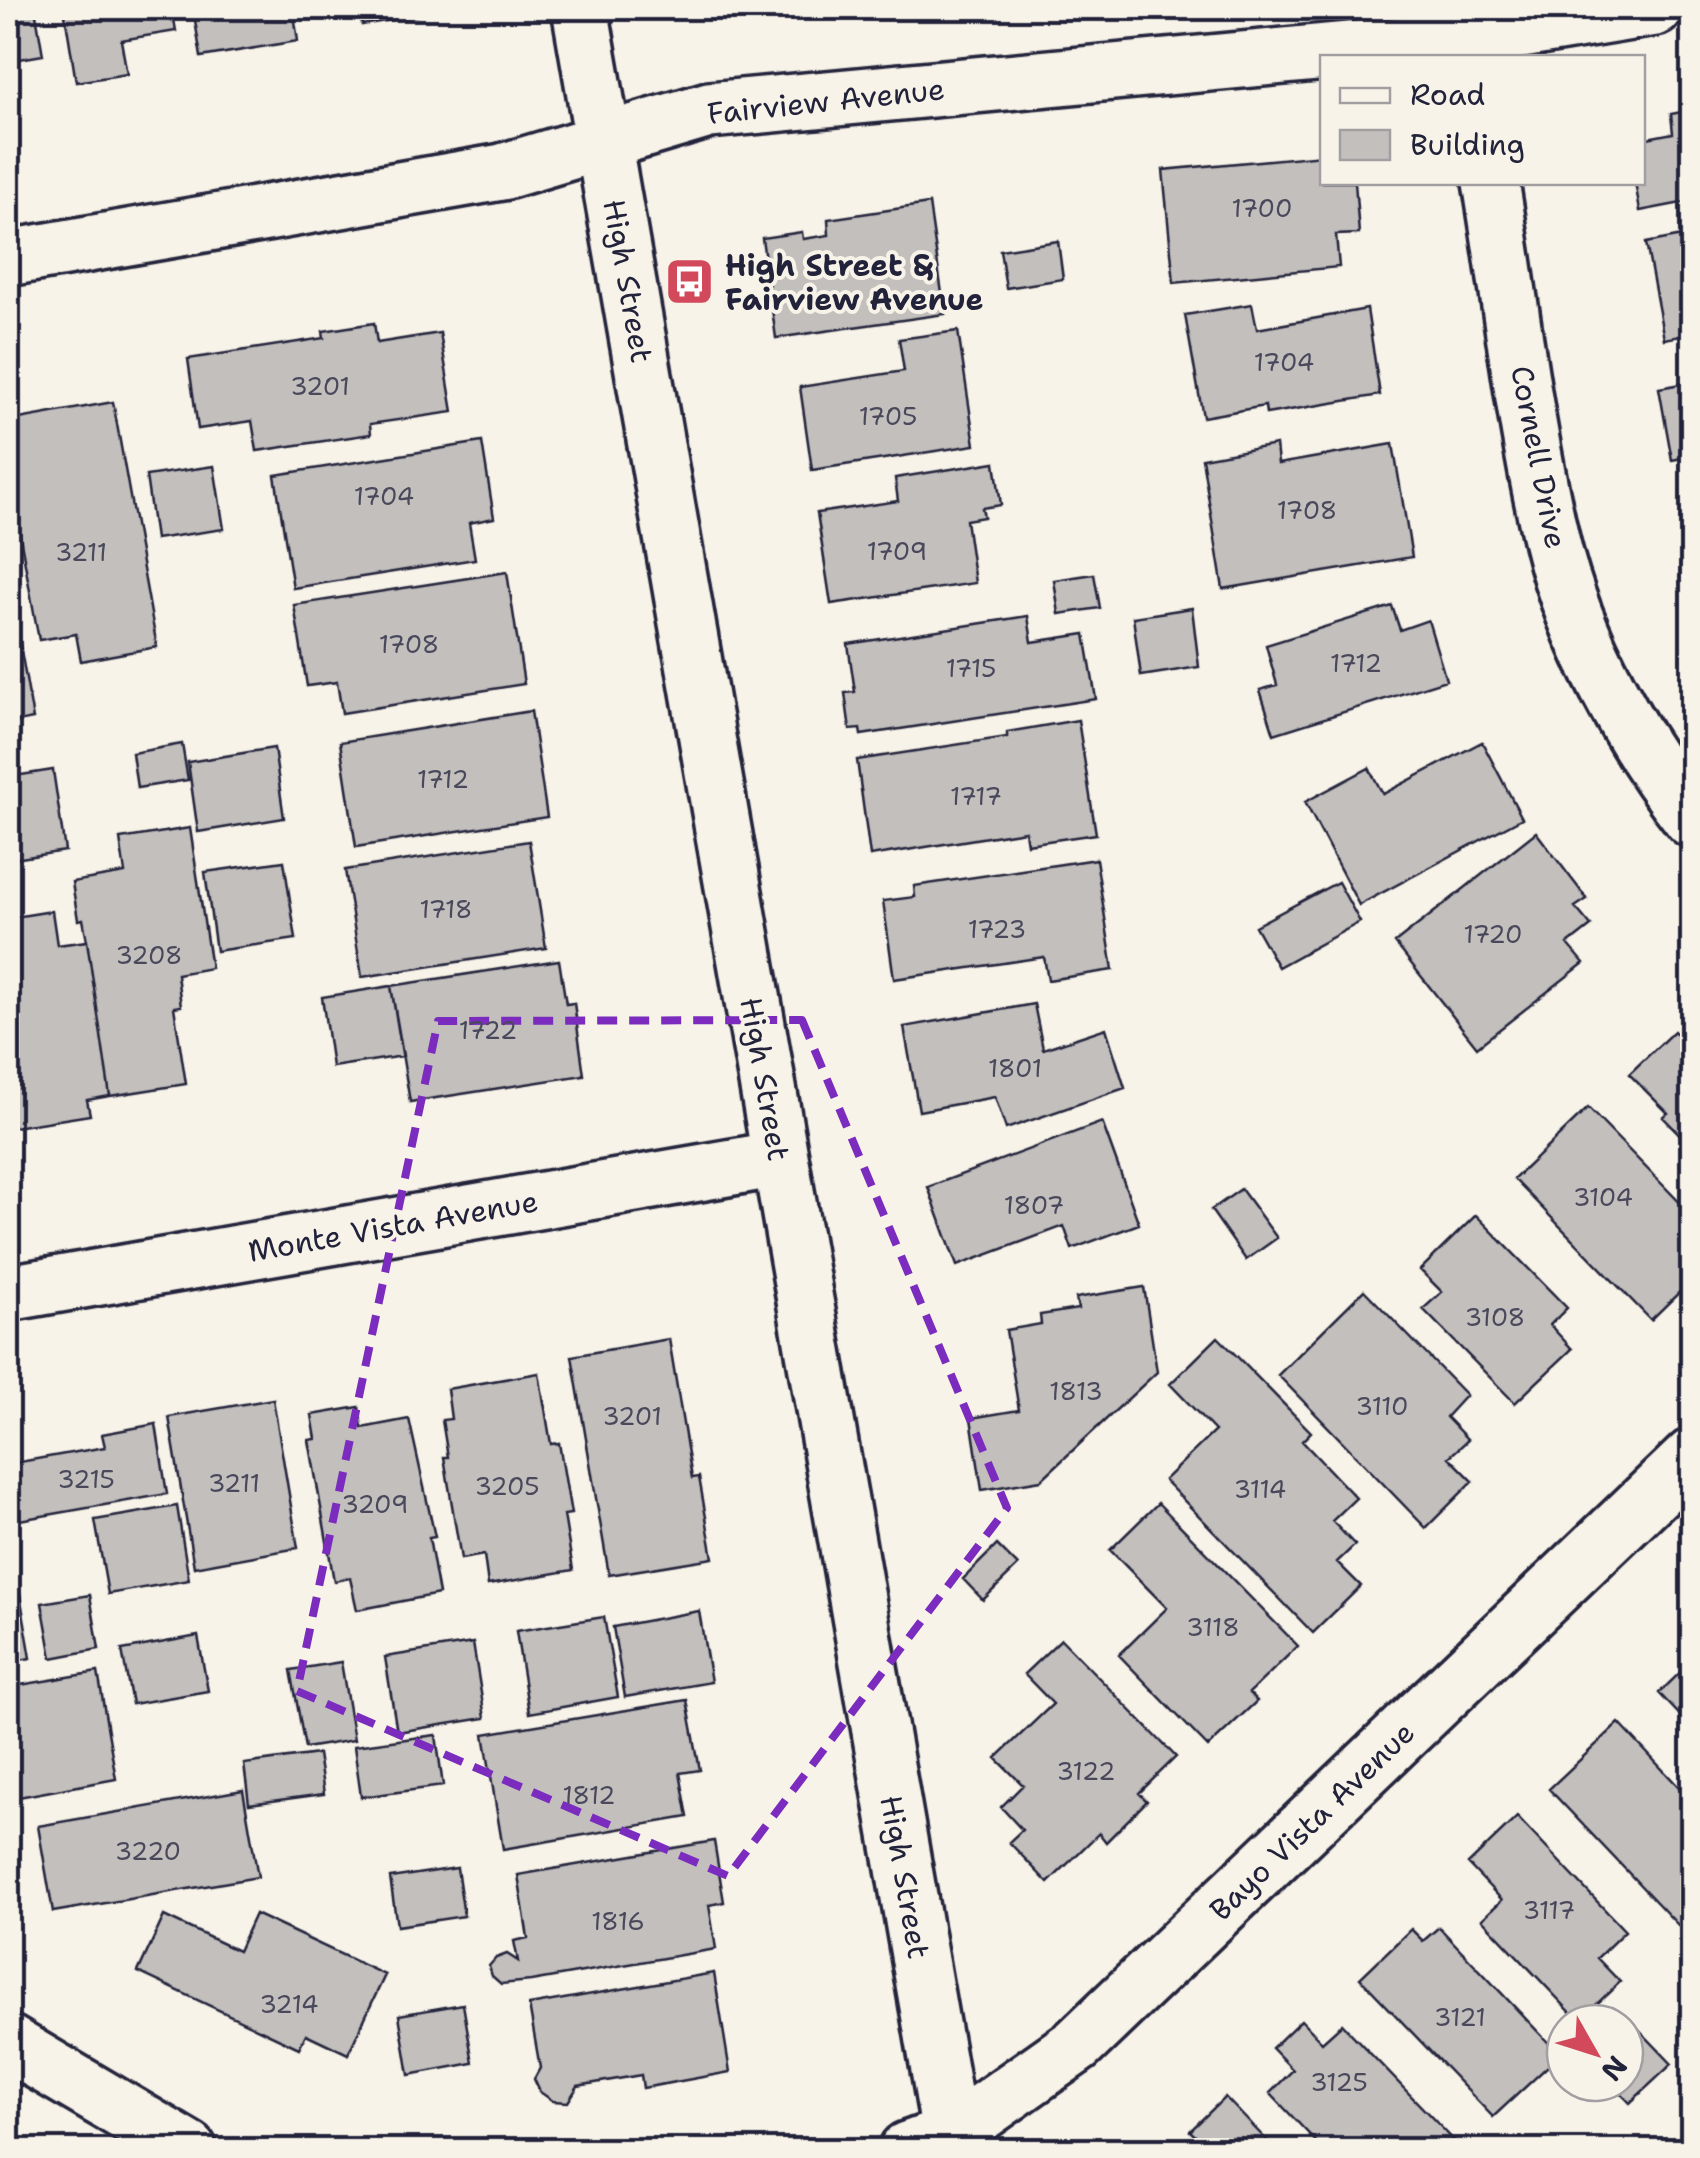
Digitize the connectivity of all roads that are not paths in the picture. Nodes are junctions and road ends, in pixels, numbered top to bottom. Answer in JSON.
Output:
{"nodes":[{"id":1,"x":580,"y":8,"type":"edge"},
{"id":2,"x":1655,"y":8,"type":"edge"},
{"id":3,"x":1465,"y":35,"type":"edge"},
{"id":4,"x":603,"y":141,"type":"junction"},
{"id":5,"x":1491,"y":185,"type":"edge"},
{"id":6,"x":8,"y":258,"type":"edge"},
{"id":7,"x":1692,"y":819,"type":"edge"},
{"id":8,"x":779,"y":1159,"type":"junction"},
{"id":9,"x":8,"y":1293,"type":"edge"},
{"id":10,"x":1692,"y":1457,"type":"edge"},
{"id":11,"x":8,"y":2042,"type":"edge"},
{"id":12,"x":937,"y":2145,"type":"edge"},
{"id":13,"x":188,"y":2150,"type":"edge"}],
"edges":[{"from":1,"to":4,"type":"street","name":"High Street"},
{"from":2,"to":3,"type":"street","name":"Fairview Avenue"},
{"from":3,"to":4,"type":"street","name":"Fairview Avenue"},
{"from":4,"to":6,"type":"street","name":"Fairview Avenue"},
{"from":4,"to":8,"type":"street","name":"High Street"},
{"from":5,"to":7,"type":"street","name":"Cornell Drive"},
{"from":8,"to":9,"type":"street","name":"Monte Vista Avenue"},
{"from":8,"to":12,"type":"street","name":"High Street"},
{"from":10,"to":12,"type":"street","name":"Bayo Vista Avenue"},
{"from":11,"to":13,"type":"street"}]}
